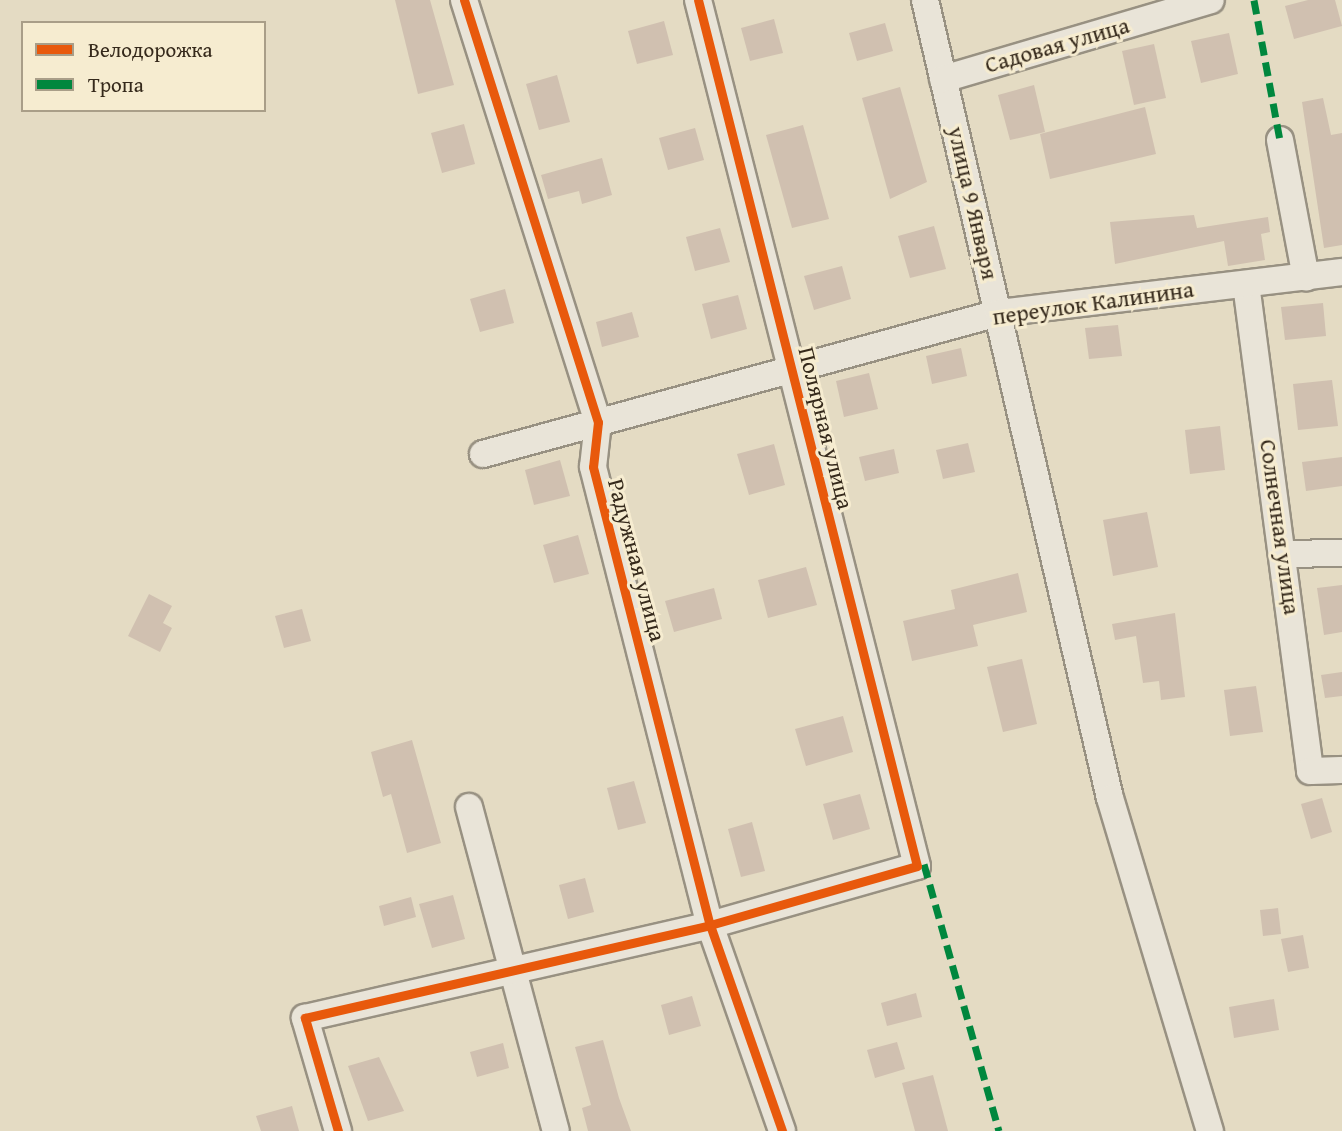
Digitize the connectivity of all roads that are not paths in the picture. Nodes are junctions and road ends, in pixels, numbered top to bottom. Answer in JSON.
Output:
{"nodes":[{"id":1,"x":464,"y":0,"type":"edge"},
{"id":2,"x":698,"y":0,"type":"edge"},
{"id":3,"x":925,"y":0,"type":"edge"},
{"id":4,"x":1211,"y":0,"type":"edge"},
{"id":5,"x":943,"y":79,"type":"junction"},
{"id":6,"x":1280,"y":140,"type":"dead end"},
{"id":7,"x":1342,"y":272,"type":"edge"},
{"id":8,"x":1306,"y":278,"type":"junction"},
{"id":9,"x":1246,"y":284,"type":"junction"},
{"id":10,"x":998,"y":313,"type":"junction"},
{"id":11,"x":790,"y":365,"type":"junction"},
{"id":12,"x":598,"y":422,"type":"junction"},
{"id":13,"x":483,"y":454,"type":"dead end"},
{"id":14,"x":1342,"y":553,"type":"edge"},
{"id":15,"x":1284,"y":554,"type":"junction"},
{"id":16,"x":1342,"y":770,"type":"edge"},
{"id":17,"x":469,"y":807,"type":"dead end"},
{"id":18,"x":710,"y":925,"type":"junction"},
{"id":19,"x":514,"y":968,"type":"junction"},
{"id":20,"x":338,"y":1131,"type":"edge"},
{"id":21,"x":556,"y":1131,"type":"edge"},
{"id":22,"x":782,"y":1131,"type":"edge"},
{"id":23,"x":1210,"y":1131,"type":"edge"}],
"edges":[{"from":1,"to":12,"type":"street","name":"Радужная улица"},
{"from":2,"to":11,"type":"street","name":"Полярная улица"},
{"from":3,"to":5,"type":"street","name":"улица 9 Января"},
{"from":4,"to":5,"type":"street","name":"Садовая улица"},
{"from":5,"to":10,"type":"street","name":"улица 9 Января"},
{"from":6,"to":8,"type":"street"},
{"from":7,"to":8,"type":"street","name":"переулок Калинина"},
{"from":8,"to":9,"type":"street","name":"переулок Калинина"},
{"from":9,"to":10,"type":"street","name":"переулок Калинина"},
{"from":9,"to":15,"type":"street","name":"Солнечная улица"},
{"from":10,"to":11,"type":"street","name":"переулок Калинина"},
{"from":10,"to":23,"type":"street","name":"улица 9 Января"},
{"from":11,"to":12,"type":"street","name":"переулок Калинина"},
{"from":11,"to":18,"type":"street","name":"Полярная улица"},
{"from":12,"to":13,"type":"street","name":"переулок Калинина"},
{"from":12,"to":18,"type":"street","name":"Радужная улица"},
{"from":14,"to":15,"type":"street"},
{"from":15,"to":16,"type":"street","name":"Солнечная улица"},
{"from":17,"to":19,"type":"street"},
{"from":18,"to":19,"type":"street"},
{"from":18,"to":22,"type":"street","name":"Радужная улица"},
{"from":19,"to":20,"type":"street"},
{"from":19,"to":21,"type":"street"}]}
